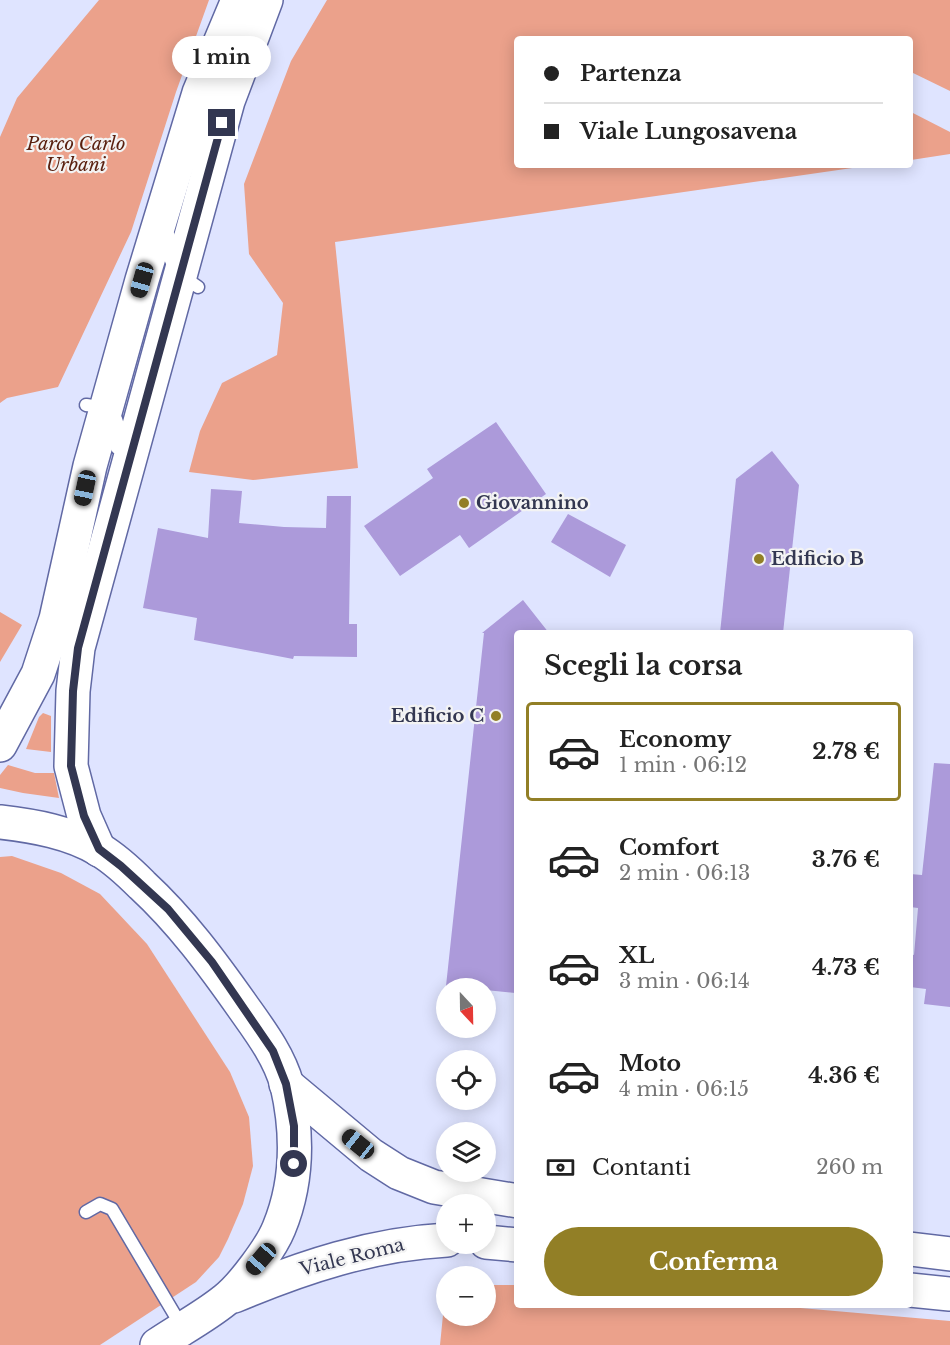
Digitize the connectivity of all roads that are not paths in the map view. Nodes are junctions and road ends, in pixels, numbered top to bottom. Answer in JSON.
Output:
{"nodes":[{"id":1,"x":238,"y":0,"type":"edge"},
{"id":2,"x":266,"y":0,"type":"edge"},
{"id":3,"x":212,"y":61,"type":"junction"},
{"id":4,"x":189,"y":282,"type":"junction"},
{"id":5,"x":96,"y":407,"type":"junction"},
{"id":6,"x":114,"y":460,"type":"dead end"},
{"id":7,"x":0,"y":745,"type":"edge"},
{"id":8,"x":0,"y":822,"type":"edge"},
{"id":9,"x":99,"y":849,"type":"junction"},
{"id":10,"x":286,"y":1084,"type":"junction"},
{"id":11,"x":514,"y":1200,"type":"edge"},
{"id":12,"x":86,"y":1212,"type":"dead end"},
{"id":13,"x":436,"y":1241,"type":"edge"},
{"id":14,"x":496,"y":1243,"type":"edge"},
{"id":15,"x":514,"y":1245,"type":"edge"},
{"id":16,"x":913,"y":1249,"type":"edge"},
{"id":17,"x":950,"y":1254,"type":"edge"},
{"id":18,"x":913,"y":1290,"type":"edge"},
{"id":19,"x":950,"y":1294,"type":"edge"},
{"id":20,"x":226,"y":1299,"type":"junction"},
{"id":21,"x":169,"y":1337,"type":"edge"}],
"edges":[{"from":1,"to":3,"type":"main road"},
{"from":2,"to":4,"type":"main road"},
{"from":3,"to":4,"type":"lane"},
{"from":3,"to":5,"type":"main road"},
{"from":4,"to":9,"type":"main road"},
{"from":5,"to":6,"type":"lane"},
{"from":5,"to":7,"type":"main road"},
{"from":8,"to":9,"type":"main road"},
{"from":9,"to":10,"type":"main road"},
{"from":10,"to":11,"type":"main road"},
{"from":10,"to":20,"type":"main road"},
{"from":12,"to":21,"type":"lane"},
{"from":13,"to":20,"type":"main road","name":"Viale Roma"},
{"from":14,"to":15,"type":"main road"},
{"from":16,"to":17,"type":"main road"},
{"from":18,"to":19,"type":"main road"},
{"from":20,"to":21,"type":"main road"}]}
